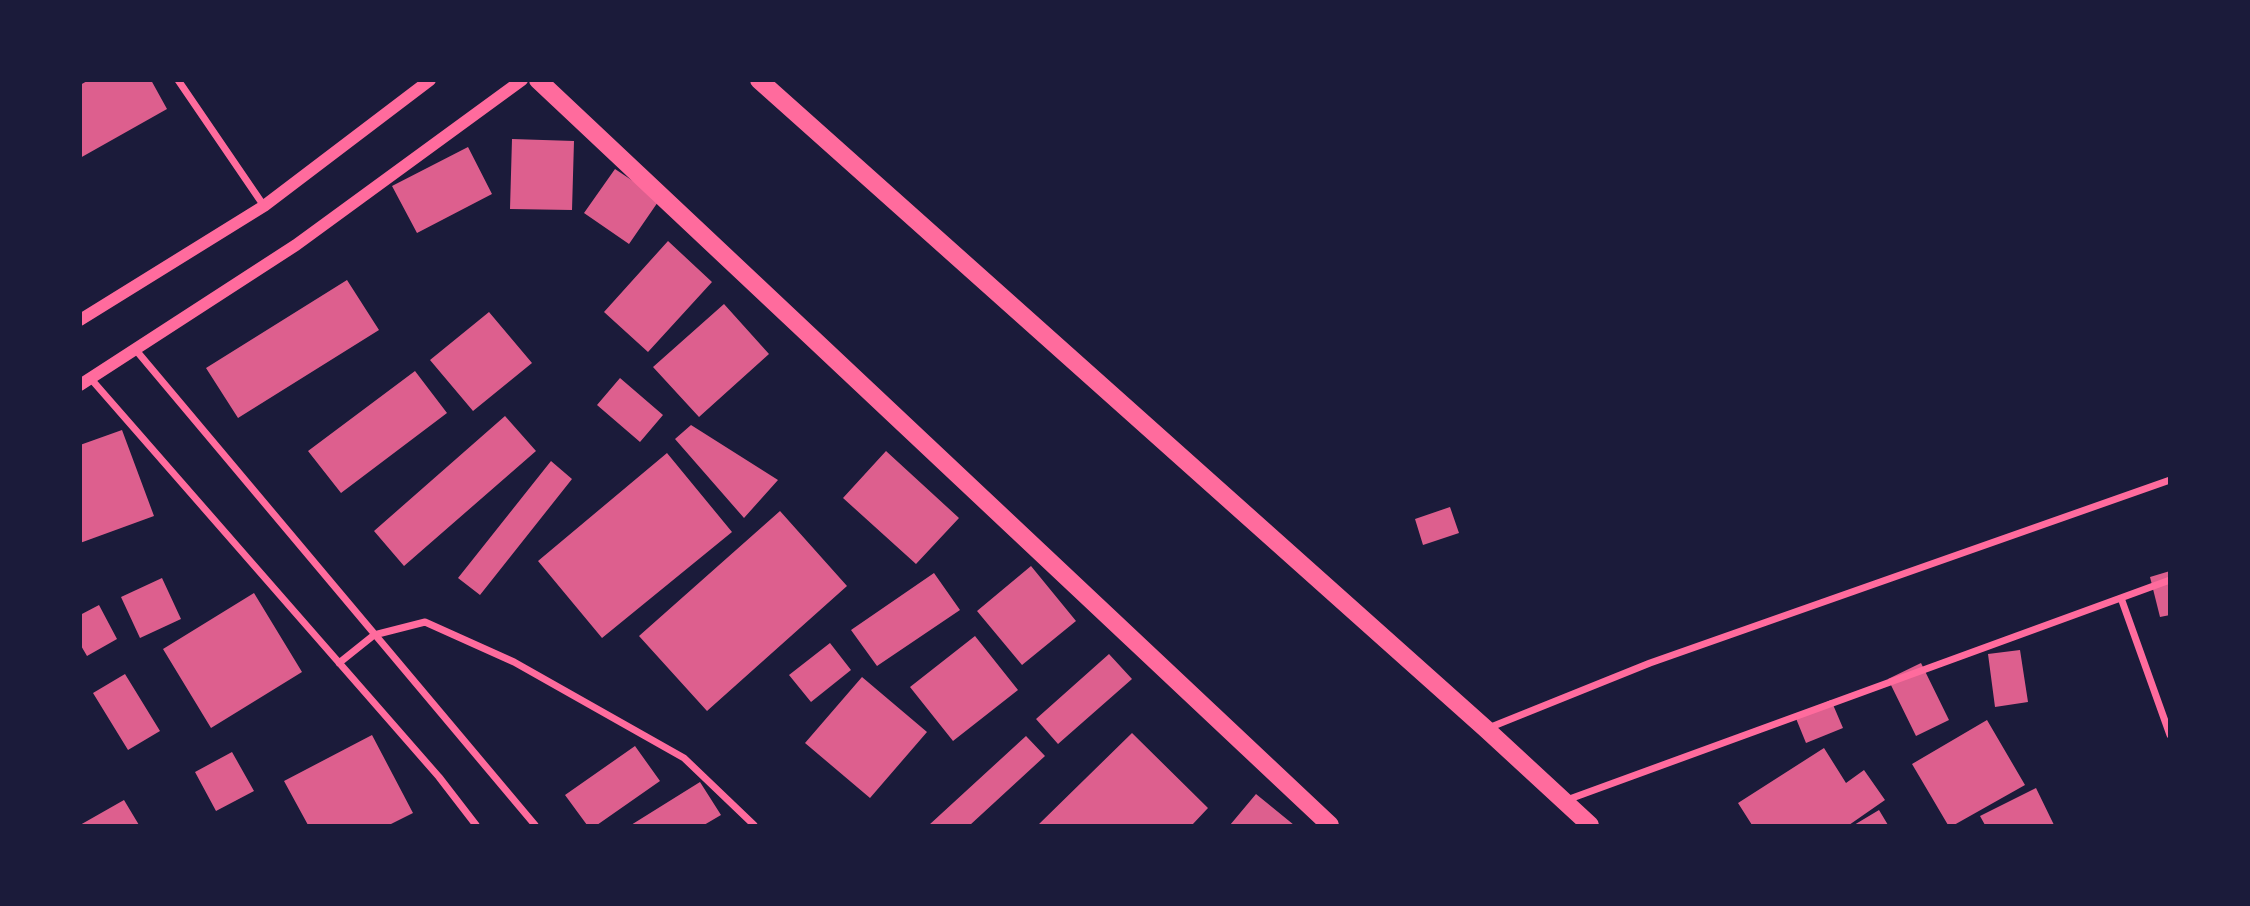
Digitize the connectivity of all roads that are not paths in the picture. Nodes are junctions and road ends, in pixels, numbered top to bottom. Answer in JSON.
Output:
{"nodes":[{"id":1,"x":178,"y":80,"type":"edge"},
{"id":2,"x":430,"y":80,"type":"edge"},
{"id":3,"x":522,"y":80,"type":"edge"},
{"id":4,"x":538,"y":80,"type":"edge"},
{"id":5,"x":759,"y":80,"type":"edge"},
{"id":6,"x":264,"y":206,"type":"junction"},
{"id":7,"x":80,"y":320,"type":"edge"},
{"id":8,"x":135,"y":348,"type":"junction"},
{"id":9,"x":86,"y":382,"type":"edge"},
{"id":10,"x":2169,"y":480,"type":"edge"},
{"id":11,"x":2169,"y":580,"type":"edge"},
{"id":12,"x":2121,"y":598,"type":"junction"},
{"id":13,"x":374,"y":635,"type":"junction"},
{"id":14,"x":339,"y":663,"type":"junction"},
{"id":15,"x":1486,"y":729,"type":"junction"},
{"id":16,"x":2169,"y":735,"type":"edge"},
{"id":17,"x":1563,"y":801,"type":"junction"},
{"id":18,"x":475,"y":825,"type":"edge"},
{"id":19,"x":535,"y":825,"type":"edge"},
{"id":20,"x":754,"y":825,"type":"edge"},
{"id":21,"x":1329,"y":825,"type":"edge"},
{"id":22,"x":1590,"y":825,"type":"edge"}],
"edges":[{"from":1,"to":6,"type":"street"},
{"from":2,"to":6,"type":"street"},
{"from":3,"to":8,"type":"street"},
{"from":4,"to":21,"type":"main road"},
{"from":5,"to":15,"type":"main road"},
{"from":6,"to":7,"type":"street"},
{"from":8,"to":9,"type":"street"},
{"from":8,"to":13,"type":"street"},
{"from":9,"to":14,"type":"street"},
{"from":10,"to":15,"type":"street"},
{"from":11,"to":12,"type":"street"},
{"from":12,"to":16,"type":"street"},
{"from":12,"to":17,"type":"street"},
{"from":13,"to":14,"type":"street"},
{"from":13,"to":19,"type":"street"},
{"from":13,"to":20,"type":"street"},
{"from":14,"to":18,"type":"street"},
{"from":15,"to":17,"type":"main road"},
{"from":17,"to":22,"type":"main road"}]}
